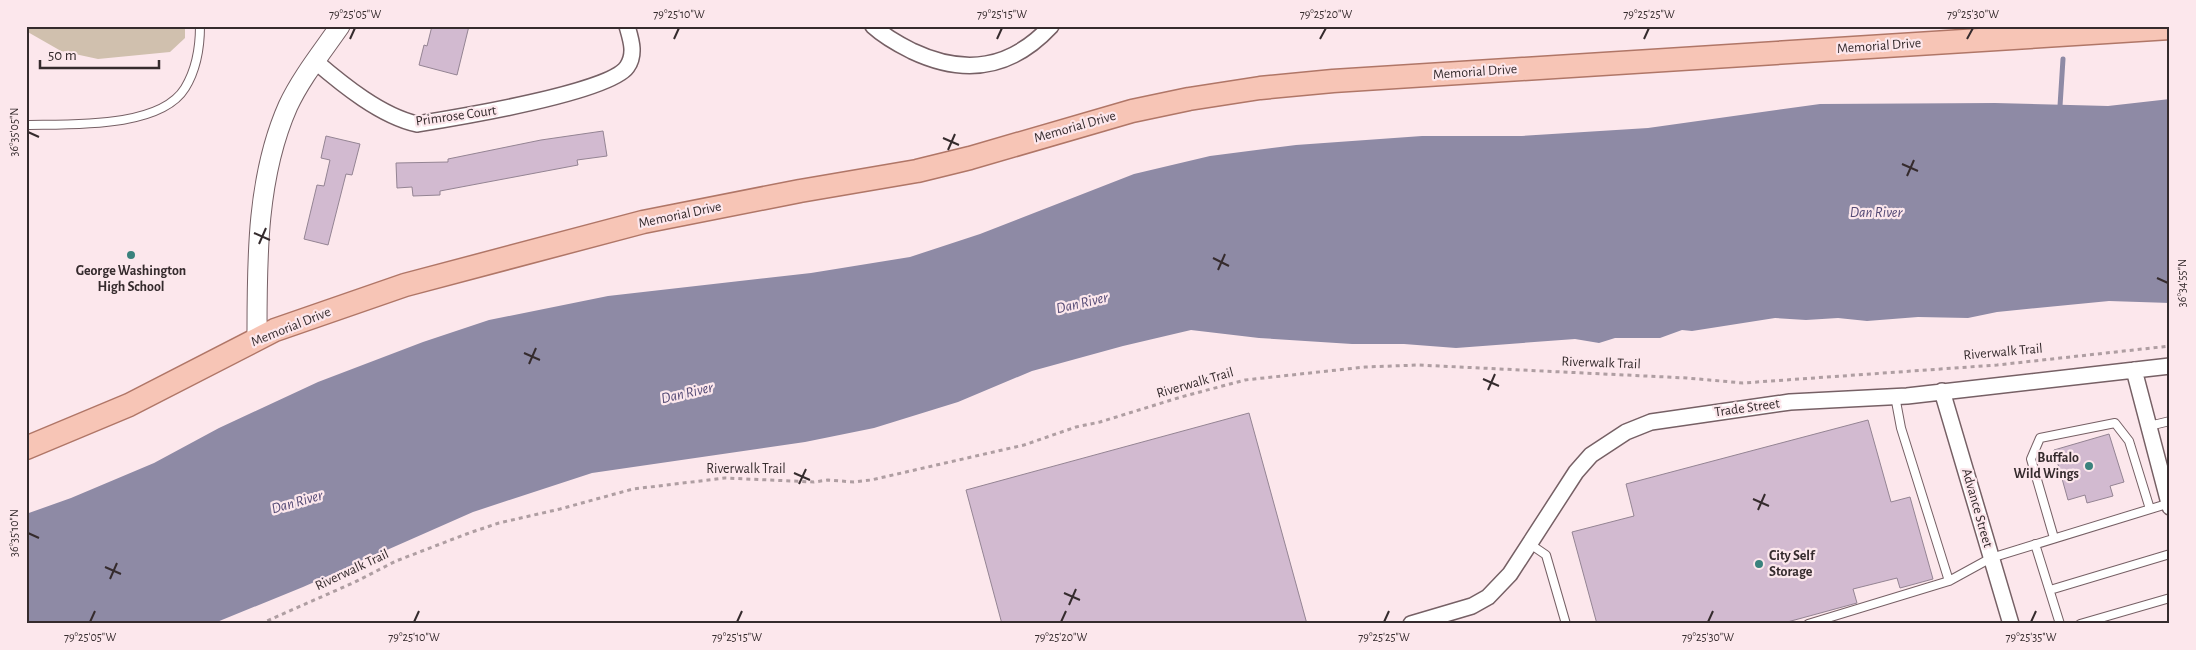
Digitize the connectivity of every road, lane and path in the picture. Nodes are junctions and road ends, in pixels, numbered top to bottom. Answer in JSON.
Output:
{"nodes":[{"id":1,"x":200,"y":26,"type":"edge"},
{"id":2,"x":340,"y":26,"type":"edge"},
{"id":3,"x":627,"y":26,"type":"edge"},
{"id":4,"x":873,"y":26,"type":"edge"},
{"id":5,"x":1051,"y":26,"type":"edge"},
{"id":6,"x":2170,"y":28,"type":"edge"},
{"id":7,"x":315,"y":61,"type":"junction"},
{"id":8,"x":26,"y":125,"type":"edge"},
{"id":9,"x":257,"y":339,"type":"junction"},
{"id":10,"x":2170,"y":346,"type":"edge"},
{"id":11,"x":2170,"y":366,"type":"edge"},
{"id":12,"x":2134,"y":370,"type":"junction"},
{"id":13,"x":1942,"y":392,"type":"junction"},
{"id":14,"x":1894,"y":396,"type":"junction"},
{"id":15,"x":2170,"y":421,"type":"edge"},
{"id":16,"x":2149,"y":426,"type":"junction"},
{"id":17,"x":26,"y":448,"type":"edge"},
{"id":18,"x":2169,"y":504,"type":"edge"},
{"id":19,"x":2150,"y":509,"type":"junction"},
{"id":20,"x":2054,"y":538,"type":"junction"},
{"id":21,"x":1530,"y":544,"type":"junction"},
{"id":22,"x":2035,"y":544,"type":"junction"},
{"id":23,"x":2170,"y":554,"type":"edge"},
{"id":24,"x":1992,"y":558,"type":"junction"},
{"id":25,"x":1948,"y":581,"type":"junction"},
{"id":26,"x":2050,"y":590,"type":"junction"},
{"id":27,"x":2170,"y":598,"type":"edge"},
{"id":28,"x":1432,"y":621,"type":"edge"},
{"id":29,"x":260,"y":624,"type":"edge"},
{"id":30,"x":1411,"y":624,"type":"edge"},
{"id":31,"x":1566,"y":624,"type":"edge"},
{"id":32,"x":1808,"y":624,"type":"edge"},
{"id":33,"x":2011,"y":624,"type":"edge"},
{"id":34,"x":2060,"y":624,"type":"edge"},
{"id":35,"x":2080,"y":624,"type":"edge"}],
"edges":[{"from":1,"to":8,"type":"lane"},
{"from":2,"to":7,"type":"street"},
{"from":3,"to":7,"type":"street","name":"Primrose Court"},
{"from":4,"to":5,"type":"street"},
{"from":6,"to":9,"type":"main road","name":"Memorial Drive"},
{"from":7,"to":9,"type":"street"},
{"from":9,"to":17,"type":"main road","name":"Memorial Drive"},
{"from":10,"to":29,"type":"path","name":"Riverwalk Trail"},
{"from":11,"to":12,"type":"street","name":"Trade Street"},
{"from":12,"to":13,"type":"street","name":"Trade Street"},
{"from":12,"to":16,"type":"street"},
{"from":13,"to":14,"type":"street","name":"Trade Street"},
{"from":13,"to":24,"type":"street","name":"Advance Street"},
{"from":14,"to":21,"type":"street","name":"Trade Street"},
{"from":14,"to":25,"type":"lane"},
{"from":15,"to":16,"type":"lane"},
{"from":16,"to":18,"type":"street"},
{"from":18,"to":19,"type":"lane"},
{"from":19,"to":20,"type":"lane"},
{"from":19,"to":20,"type":"lane"},
{"from":20,"to":22,"type":"lane"},
{"from":21,"to":28,"type":"street","name":"Trade Street"},
{"from":21,"to":31,"type":"lane"},
{"from":22,"to":24,"type":"lane"},
{"from":22,"to":26,"type":"lane"},
{"from":23,"to":26,"type":"lane"},
{"from":24,"to":25,"type":"lane"},
{"from":24,"to":33,"type":"street","name":"Advance Street"},
{"from":25,"to":32,"type":"lane"},
{"from":26,"to":34,"type":"lane"},
{"from":27,"to":35,"type":"lane"},
{"from":28,"to":30,"type":"street","name":"Trade Street"}]}
